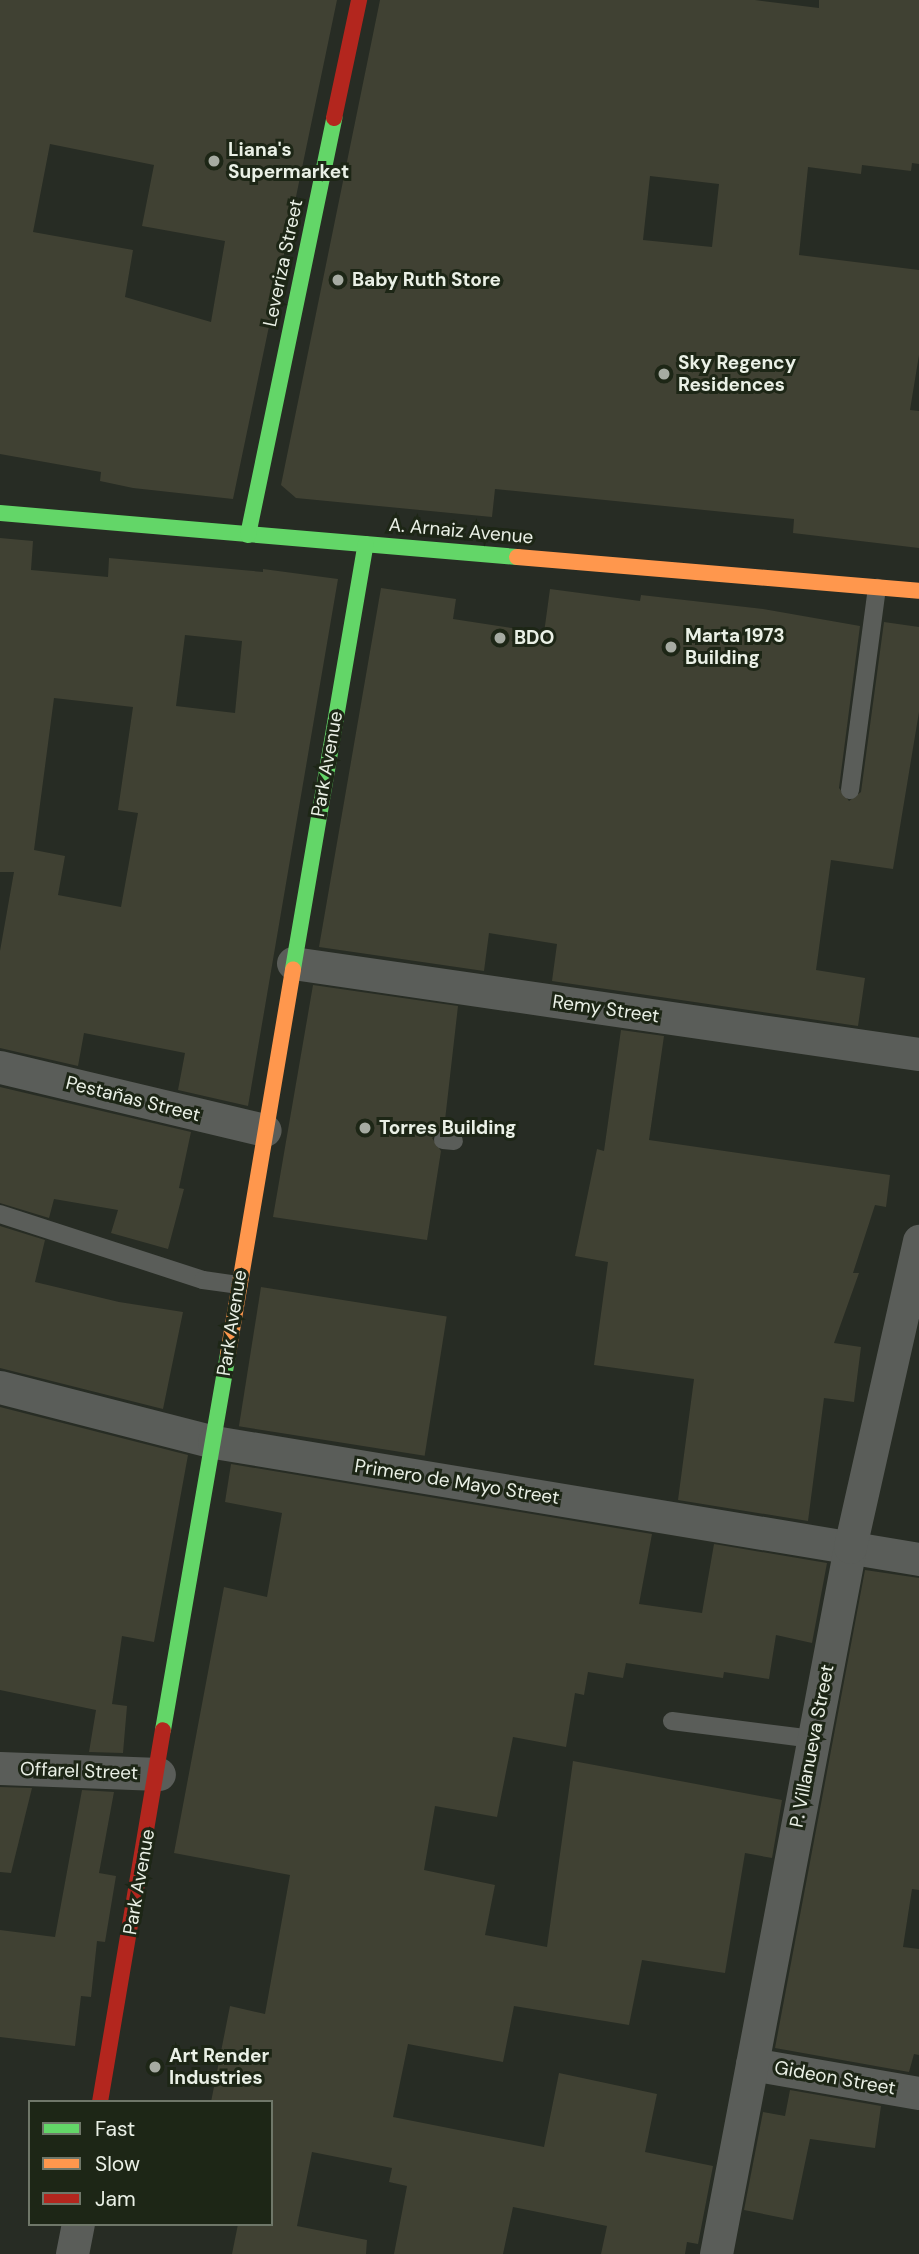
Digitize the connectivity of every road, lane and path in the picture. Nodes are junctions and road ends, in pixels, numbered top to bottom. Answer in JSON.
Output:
{"nodes":[{"id":1,"x":359,"y":0,"type":"edge"},
{"id":2,"x":0,"y":513,"type":"edge"},
{"id":3,"x":248,"y":535,"type":"junction"},
{"id":4,"x":366,"y":544,"type":"junction"},
{"id":5,"x":877,"y":588,"type":"junction"},
{"id":6,"x":919,"y":592,"type":"edge"},
{"id":7,"x":850,"y":790,"type":"dead end"},
{"id":8,"x":293,"y":963,"type":"junction"},
{"id":9,"x":919,"y":1054,"type":"edge"},
{"id":10,"x":0,"y":1067,"type":"edge"},
{"id":11,"x":273,"y":1119,"type":"junction"},
{"id":12,"x":0,"y":1214,"type":"edge"},
{"id":13,"x":919,"y":1241,"type":"edge"},
{"id":14,"x":238,"y":1285,"type":"junction"},
{"id":15,"x":0,"y":1387,"type":"edge"},
{"id":16,"x":214,"y":1442,"type":"junction"},
{"id":17,"x":849,"y":1547,"type":"junction"},
{"id":18,"x":919,"y":1559,"type":"edge"},
{"id":19,"x":673,"y":1721,"type":"dead end"},
{"id":20,"x":813,"y":1740,"type":"junction"},
{"id":21,"x":0,"y":1768,"type":"edge"},
{"id":22,"x":159,"y":1774,"type":"junction"},
{"id":23,"x":752,"y":2064,"type":"junction"},
{"id":24,"x":919,"y":2093,"type":"edge"},
{"id":25,"x":100,"y":2100,"type":"edge"},
{"id":26,"x":78,"y":2226,"type":"edge"},
{"id":27,"x":72,"y":2254,"type":"edge"},
{"id":28,"x":716,"y":2254,"type":"edge"}],
"edges":[{"from":1,"to":3,"type":"street","name":"Leveriza Street"},
{"from":2,"to":3,"type":"street","name":"A. Arnaiz Avenue"},
{"from":3,"to":4,"type":"street","name":"A. Arnaiz Avenue"},
{"from":4,"to":5,"type":"street","name":"A. Arnaiz Avenue"},
{"from":4,"to":8,"type":"street","name":"Park Avenue"},
{"from":5,"to":6,"type":"street","name":"A. Arnaiz Avenue"},
{"from":5,"to":7,"type":"lane"},
{"from":8,"to":9,"type":"street","name":"Remy Street"},
{"from":8,"to":11,"type":"street","name":"Park Avenue"},
{"from":10,"to":11,"type":"street","name":"Pestañas Street"},
{"from":11,"to":14,"type":"street","name":"Park Avenue"},
{"from":12,"to":14,"type":"lane"},
{"from":13,"to":17,"type":"street","name":"P. Villanueva Street"},
{"from":14,"to":16,"type":"street","name":"Park Avenue"},
{"from":15,"to":16,"type":"street","name":"Primero de Mayo Street"},
{"from":16,"to":17,"type":"street","name":"Primero de Mayo Street"},
{"from":16,"to":22,"type":"street","name":"Park Avenue"},
{"from":17,"to":18,"type":"street","name":"Primero de Mayo Street"},
{"from":17,"to":20,"type":"street","name":"P. Villanueva Street"},
{"from":19,"to":20,"type":"lane"},
{"from":20,"to":23,"type":"street","name":"P. Villanueva Street"},
{"from":21,"to":22,"type":"street","name":"Offarel Street"},
{"from":22,"to":25,"type":"street","name":"Park Avenue"},
{"from":23,"to":24,"type":"street","name":"Gideon Street"},
{"from":23,"to":28,"type":"street","name":"P. Villanueva Street"},
{"from":26,"to":27,"type":"street"}]}
